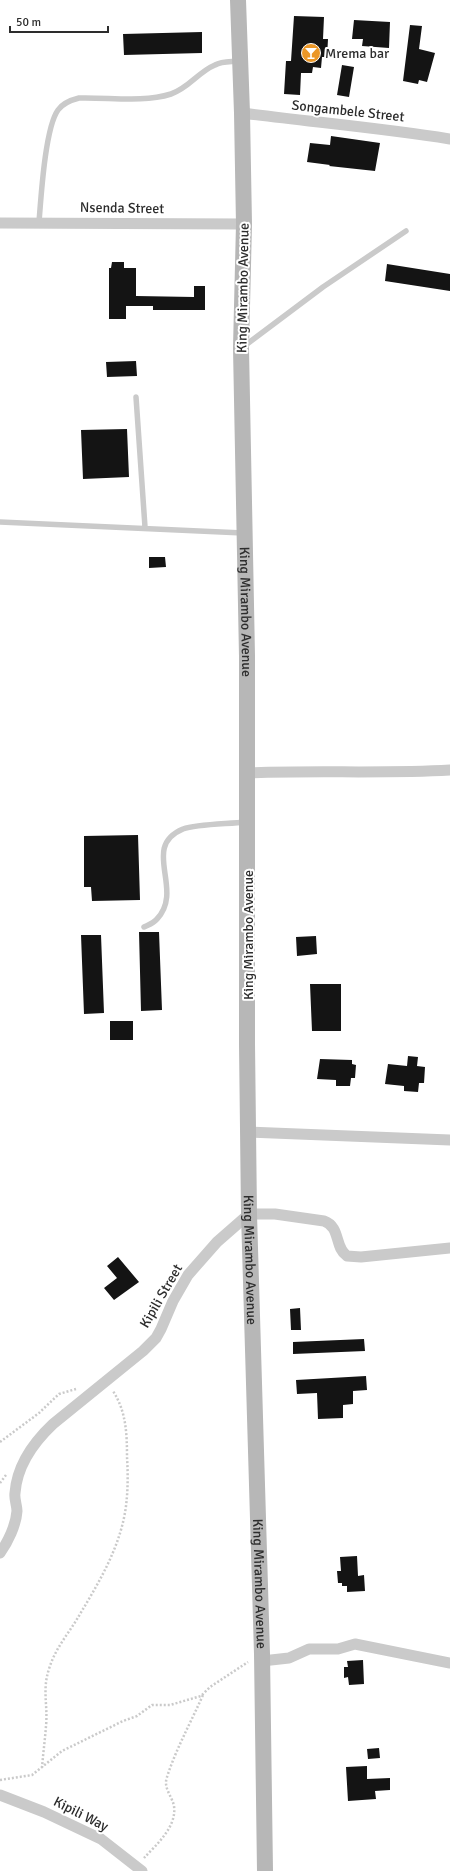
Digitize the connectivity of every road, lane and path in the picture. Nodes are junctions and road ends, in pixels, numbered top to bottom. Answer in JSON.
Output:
{"nodes":[{"id":1,"x":238,"y":0,"type":"edge"},
{"id":2,"x":240,"y":61,"type":"junction"},
{"id":3,"x":242,"y":113,"type":"junction"},
{"id":4,"x":450,"y":139,"type":"edge"},
{"id":5,"x":38,"y":222,"type":"junction"},
{"id":6,"x":0,"y":223,"type":"edge"},
{"id":7,"x":244,"y":224,"type":"junction"},
{"id":8,"x":406,"y":231,"type":"dead end"},
{"id":9,"x":241,"y":348,"type":"junction"},
{"id":10,"x":136,"y":397,"type":"dead end"},
{"id":11,"x":0,"y":522,"type":"edge"},
{"id":12,"x":145,"y":527,"type":"junction"},
{"id":13,"x":245,"y":533,"type":"junction"},
{"id":14,"x":450,"y":770,"type":"edge"},
{"id":15,"x":248,"y":774,"type":"junction"},
{"id":16,"x":248,"y":822,"type":"junction"},
{"id":17,"x":144,"y":928,"type":"dead end"},
{"id":18,"x":249,"y":1132,"type":"junction"},
{"id":19,"x":450,"y":1140,"type":"edge"},
{"id":20,"x":249,"y":1214,"type":"junction"},
{"id":21,"x":450,"y":1248,"type":"edge"},
{"id":22,"x":106,"y":1381,"type":"junction"},
{"id":23,"x":83,"y":1387,"type":"dead end"},
{"id":24,"x":0,"y":1442,"type":"edge"},
{"id":25,"x":0,"y":1554,"type":"edge"},
{"id":26,"x":262,"y":1658,"type":"junction"},
{"id":27,"x":450,"y":1663,"type":"edge"},
{"id":28,"x":204,"y":1694,"type":"junction"},
{"id":29,"x":42,"y":1768,"type":"junction"},
{"id":30,"x":0,"y":1780,"type":"edge"},
{"id":31,"x":0,"y":1795,"type":"edge"},
{"id":32,"x":140,"y":1869,"type":"edge"},
{"id":33,"x":265,"y":1871,"type":"edge"}],
"edges":[{"from":1,"to":2,"type":"main road","name":"King Mirambo Avenue"},
{"from":2,"to":3,"type":"main road","name":"King Mirambo Avenue"},
{"from":2,"to":5,"type":"lane"},
{"from":3,"to":4,"type":"street","name":"Songambele Street"},
{"from":3,"to":7,"type":"main road","name":"King Mirambo Avenue"},
{"from":5,"to":6,"type":"street","name":"Nsenda Street"},
{"from":5,"to":7,"type":"street","name":"Nsenda Street"},
{"from":7,"to":9,"type":"main road","name":"King Mirambo Avenue"},
{"from":8,"to":9,"type":"lane"},
{"from":9,"to":13,"type":"main road","name":"King Mirambo Avenue"},
{"from":10,"to":12,"type":"lane"},
{"from":11,"to":12,"type":"lane"},
{"from":12,"to":13,"type":"lane"},
{"from":13,"to":15,"type":"main road","name":"King Mirambo Avenue"},
{"from":14,"to":15,"type":"street"},
{"from":15,"to":16,"type":"main road","name":"King Mirambo Avenue"},
{"from":16,"to":17,"type":"lane"},
{"from":16,"to":18,"type":"main road","name":"King Mirambo Avenue"},
{"from":18,"to":19,"type":"street"},
{"from":18,"to":20,"type":"main road","name":"King Mirambo Avenue"},
{"from":20,"to":21,"type":"street"},
{"from":20,"to":22,"type":"street","name":"Kipili Street"},
{"from":20,"to":26,"type":"main road","name":"King Mirambo Avenue"},
{"from":22,"to":25,"type":"street","name":"Kipili Street"},
{"from":22,"to":29,"type":"path"},
{"from":23,"to":24,"type":"path"},
{"from":26,"to":27,"type":"street"},
{"from":26,"to":28,"type":"path"},
{"from":26,"to":33,"type":"main road","name":"King Mirambo Avenue"},
{"from":28,"to":29,"type":"path"},
{"from":28,"to":32,"type":"path"},
{"from":29,"to":30,"type":"path"},
{"from":31,"to":32,"type":"street","name":"Kipili Way"}]}
